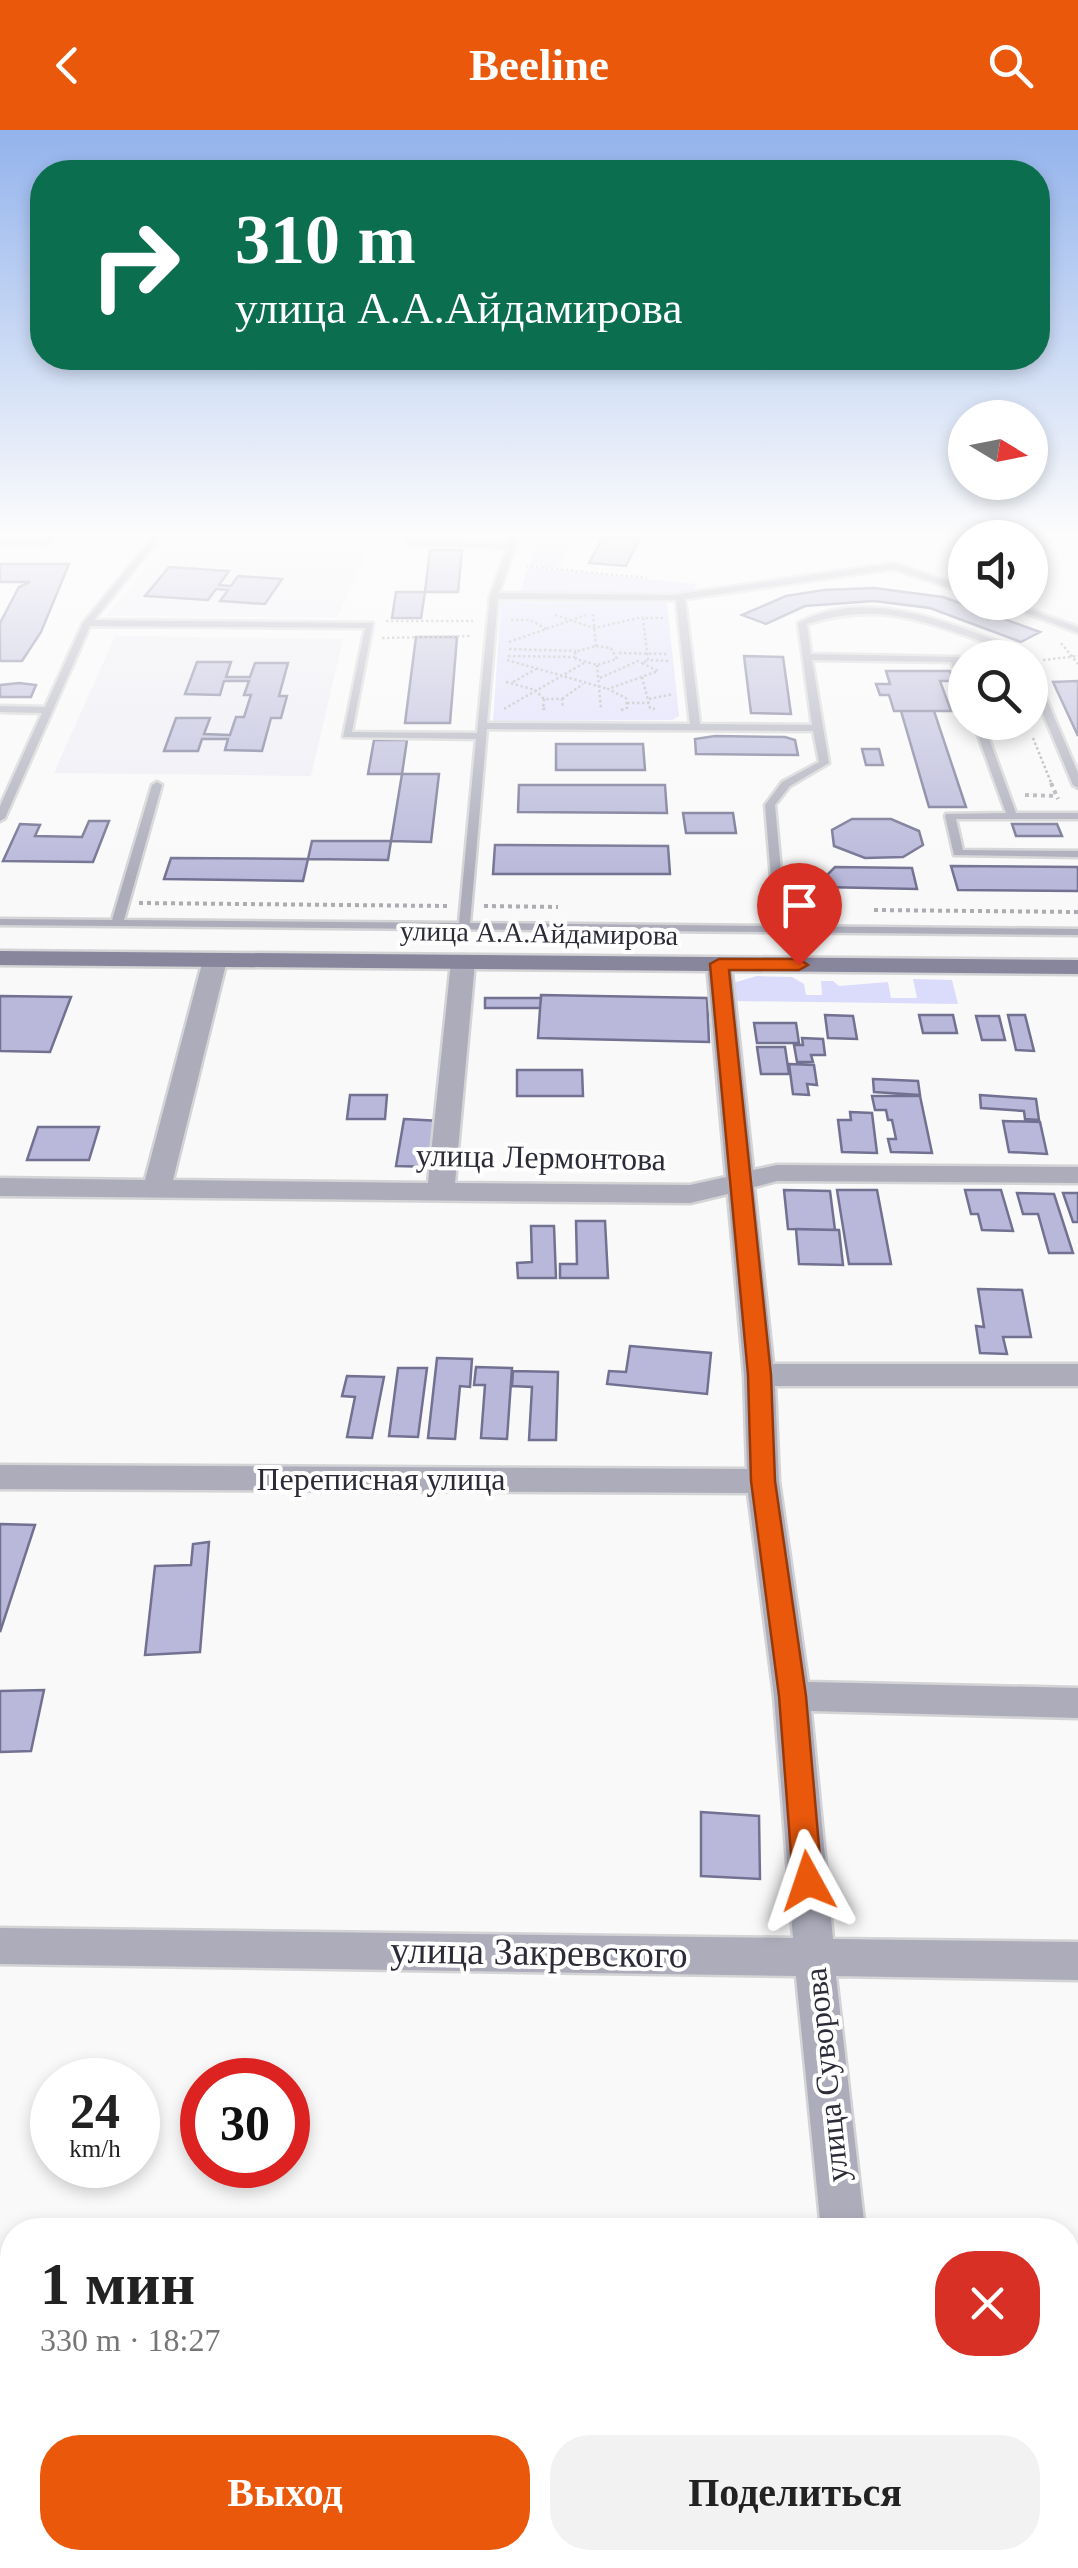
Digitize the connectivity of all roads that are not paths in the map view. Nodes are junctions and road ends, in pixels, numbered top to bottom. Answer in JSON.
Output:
{"nodes":[{"id":1,"x":75,"y":651,"type":"edge"},
{"id":2,"x":364,"y":651,"type":"edge"},
{"id":3,"x":489,"y":651,"type":"edge"},
{"id":4,"x":686,"y":651,"type":"edge"},
{"id":5,"x":806,"y":651,"type":"edge"},
{"id":6,"x":807,"y":657,"type":"junction"},
{"id":7,"x":948,"y":662,"type":"edge"},
{"id":8,"x":0,"y":710,"type":"edge"},
{"id":9,"x":48,"y":710,"type":"junction"},
{"id":10,"x":1048,"y":715,"type":"edge"},
{"id":11,"x":695,"y":726,"type":"junction"},
{"id":12,"x":817,"y":728,"type":"junction"},
{"id":13,"x":482,"y":731,"type":"junction"},
{"id":14,"x":985,"y":740,"type":"edge"},
{"id":15,"x":157,"y":785,"type":"dead end"},
{"id":16,"x":1078,"y":785,"type":"edge"},
{"id":17,"x":1012,"y":816,"type":"junction"},
{"id":18,"x":1071,"y":816,"type":"edge"},
{"id":19,"x":0,"y":818,"type":"edge"},
{"id":20,"x":1078,"y":854,"type":"edge"},
{"id":21,"x":0,"y":922,"type":"edge"},
{"id":22,"x":117,"y":923,"type":"junction"},
{"id":23,"x":464,"y":926,"type":"junction"},
{"id":24,"x":781,"y":929,"type":"junction"},
{"id":25,"x":1078,"y":932,"type":"edge"},
{"id":26,"x":0,"y":939,"type":"edge"},
{"id":27,"x":1078,"y":947,"type":"edge"},
{"id":28,"x":0,"y":958,"type":"edge"},
{"id":29,"x":215,"y":960,"type":"junction"},
{"id":30,"x":464,"y":962,"type":"junction"},
{"id":31,"x":719,"y":964,"type":"junction"},
{"id":32,"x":1078,"y":967,"type":"edge"},
{"id":33,"x":1078,"y":1174,"type":"edge"},
{"id":34,"x":738,"y":1182,"type":"junction"},
{"id":35,"x":0,"y":1187,"type":"edge"},
{"id":36,"x":156,"y":1188,"type":"junction"},
{"id":37,"x":441,"y":1191,"type":"junction"},
{"id":38,"x":759,"y":1375,"type":"junction"},
{"id":39,"x":1078,"y":1375,"type":"edge"},
{"id":40,"x":0,"y":1476,"type":"edge"},
{"id":41,"x":763,"y":1481,"type":"junction"},
{"id":42,"x":792,"y":1696,"type":"junction"},
{"id":43,"x":1078,"y":1703,"type":"edge"},
{"id":44,"x":0,"y":1946,"type":"edge"},
{"id":45,"x":814,"y":1955,"type":"junction"},
{"id":46,"x":1078,"y":1961,"type":"edge"},
{"id":47,"x":841,"y":2218,"type":"edge"}],
"edges":[{"from":1,"to":9,"type":"lane"},
{"from":2,"to":13,"type":"lane"},
{"from":3,"to":13,"type":"lane"},
{"from":4,"to":11,"type":"lane"},
{"from":5,"to":6,"type":"lane"},
{"from":6,"to":7,"type":"lane"},
{"from":6,"to":12,"type":"lane"},
{"from":8,"to":9,"type":"lane"},
{"from":9,"to":19,"type":"lane"},
{"from":10,"to":16,"type":"lane"},
{"from":11,"to":12,"type":"lane"},
{"from":11,"to":13,"type":"lane"},
{"from":12,"to":24,"type":"lane"},
{"from":13,"to":23,"type":"lane"},
{"from":14,"to":17,"type":"lane"},
{"from":15,"to":22,"type":"lane"},
{"from":17,"to":18,"type":"lane"},
{"from":17,"to":20,"type":"lane"},
{"from":21,"to":22,"type":"lane"},
{"from":22,"to":23,"type":"lane"},
{"from":23,"to":24,"type":"lane"},
{"from":24,"to":25,"type":"lane"},
{"from":26,"to":27,"type":"main road","name":"улица А.А.Айдамирова"},
{"from":28,"to":29,"type":"main road","name":"улица А.А.Айдамирова"},
{"from":29,"to":30,"type":"main road","name":"улица А.А.Айдамирова"},
{"from":29,"to":36,"type":"street"},
{"from":30,"to":31,"type":"main road","name":"улица А.А.Айдамирова"},
{"from":30,"to":37,"type":"street"},
{"from":31,"to":32,"type":"main road","name":"улица А.А.Айдамирова"},
{"from":31,"to":34,"type":"street","name":"улица Суворова"},
{"from":33,"to":34,"type":"street","name":"улица Лермонтова"},
{"from":34,"to":37,"type":"street","name":"улица Лермонтова"},
{"from":34,"to":38,"type":"street","name":"улица Суворова"},
{"from":35,"to":36,"type":"street","name":"улица Лермонтова"},
{"from":36,"to":37,"type":"street","name":"улица Лермонтова"},
{"from":38,"to":39,"type":"street"},
{"from":38,"to":41,"type":"street","name":"улица Суворова"},
{"from":40,"to":41,"type":"street","name":"Переписная улица"},
{"from":41,"to":42,"type":"street","name":"улица Суворова"},
{"from":42,"to":43,"type":"street"},
{"from":42,"to":45,"type":"street","name":"улица Суворова"},
{"from":44,"to":45,"type":"street","name":"улица Закревского"},
{"from":45,"to":46,"type":"street","name":"улица Закревского"},
{"from":45,"to":47,"type":"street","name":"улица Суворова"}]}
